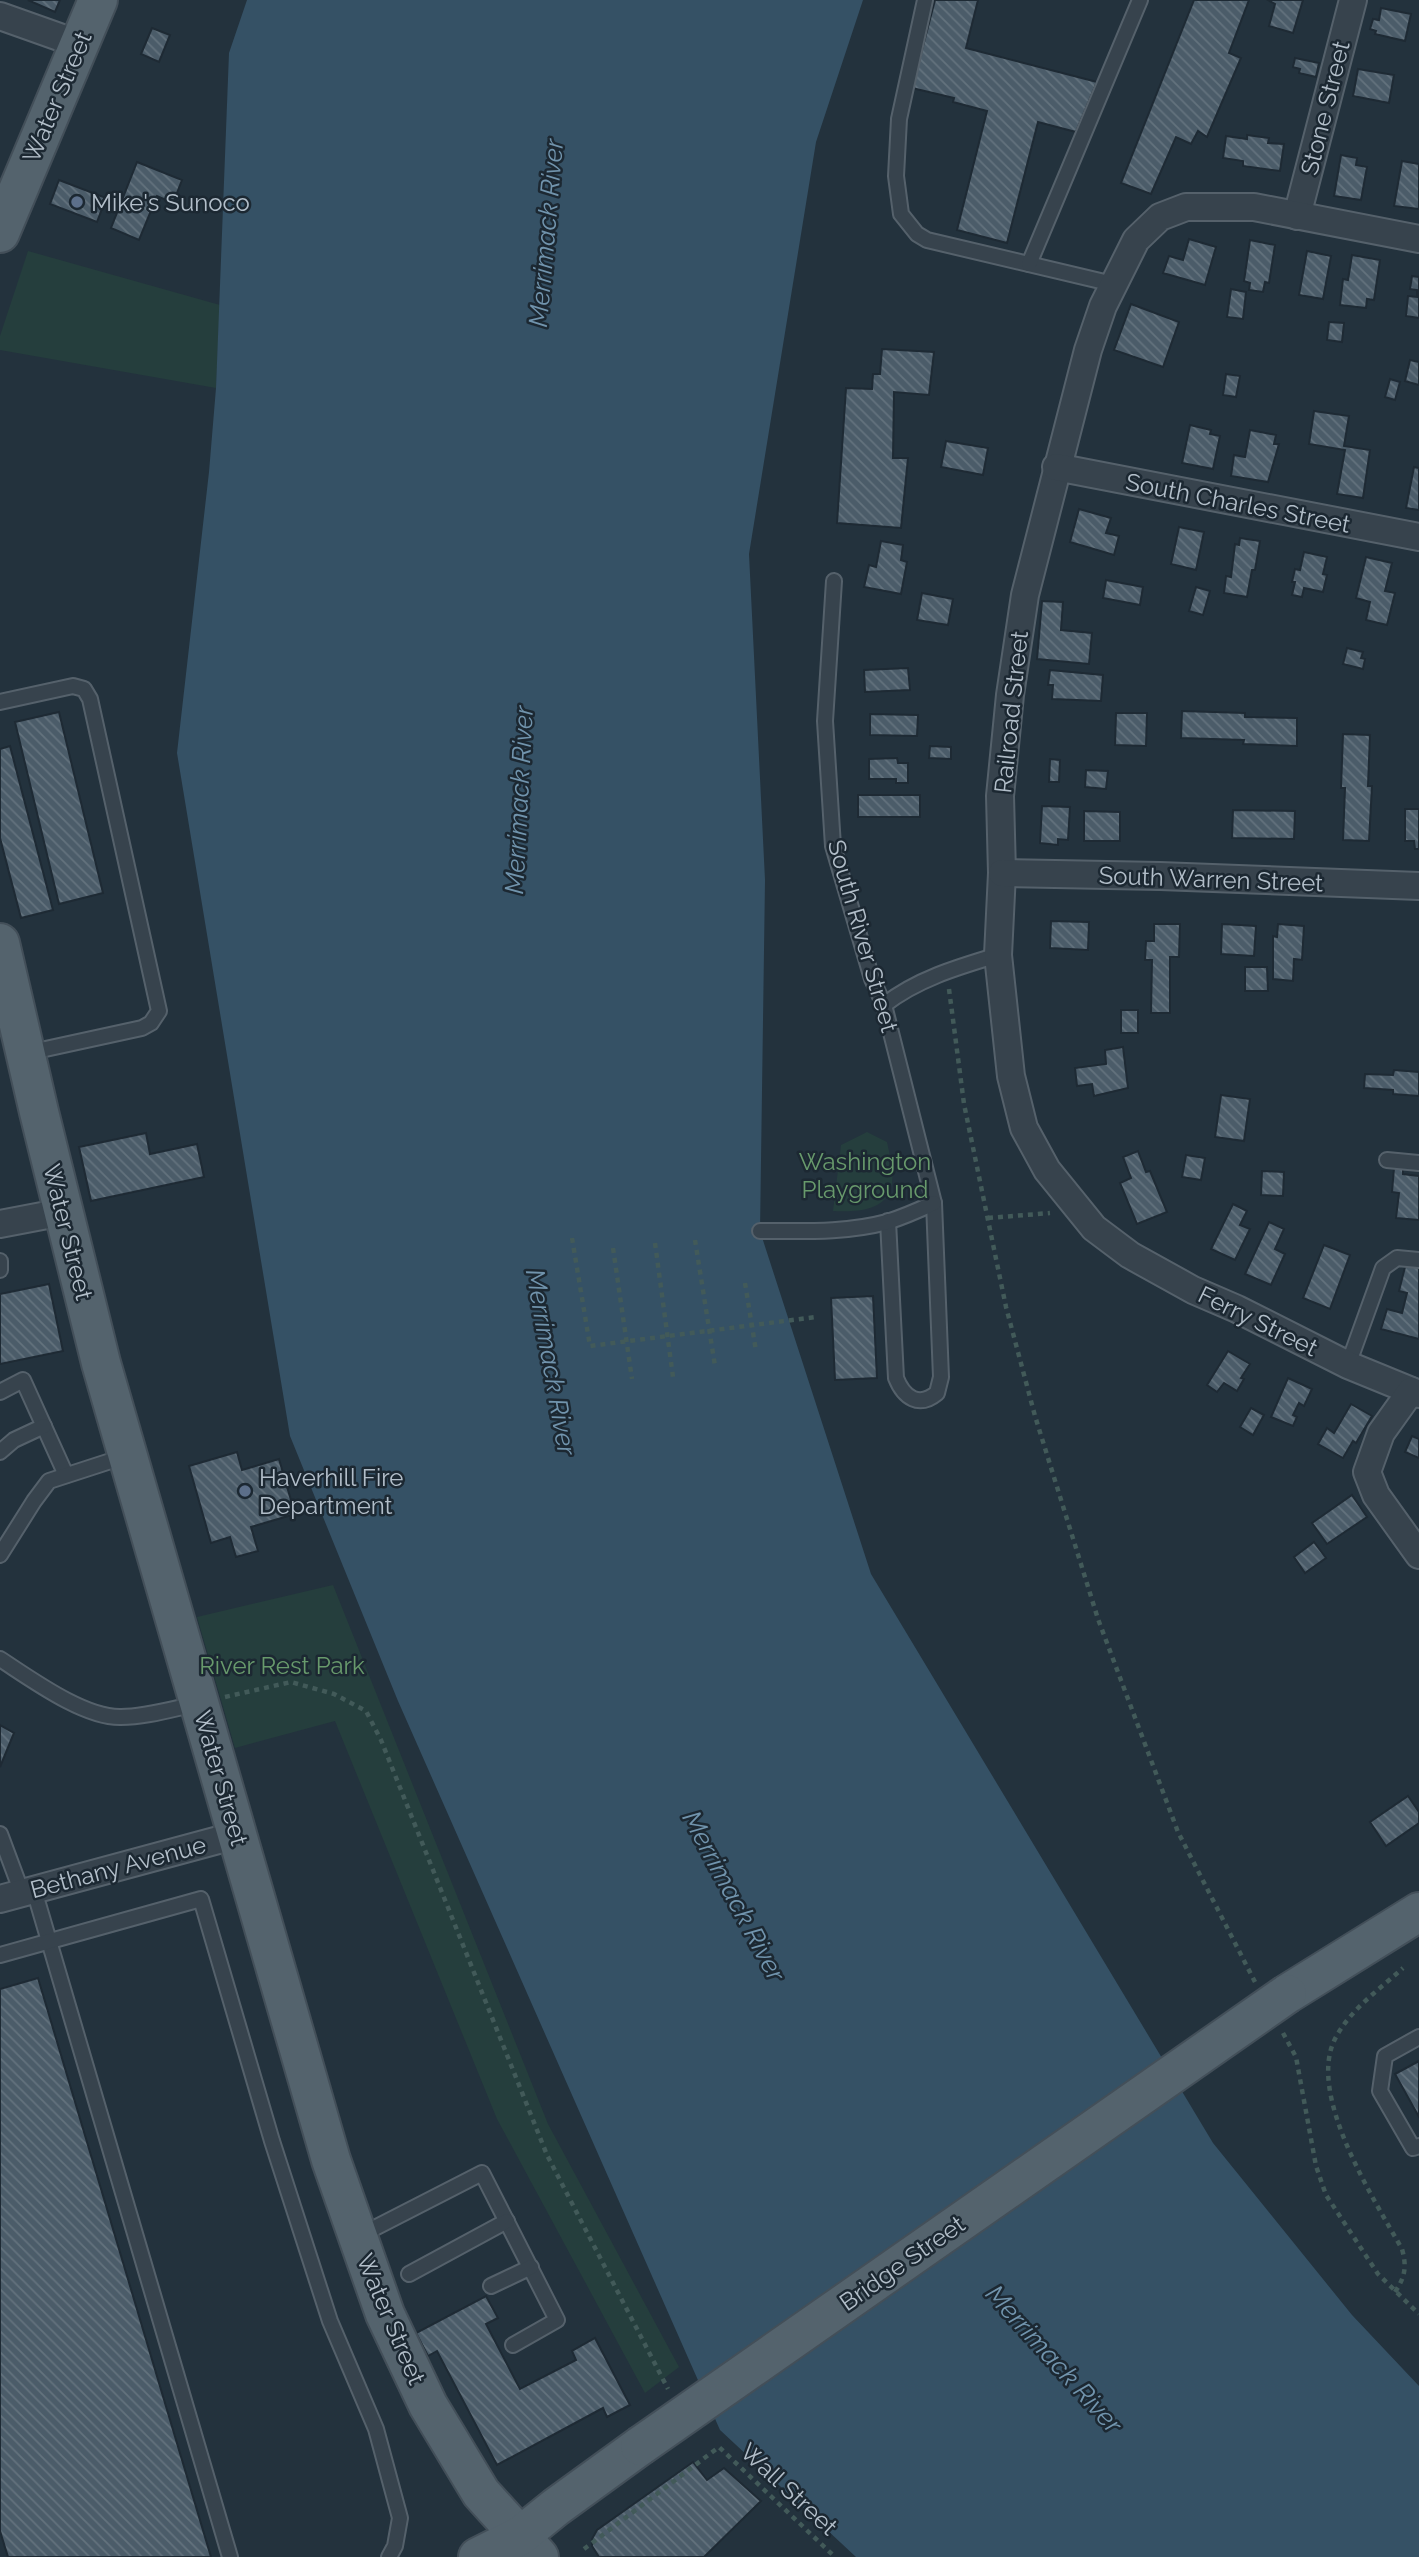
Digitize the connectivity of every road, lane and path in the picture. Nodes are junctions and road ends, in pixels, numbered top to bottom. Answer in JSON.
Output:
{"nodes":[{"id":1,"x":98,"y":0,"type":"edge"},
{"id":2,"x":925,"y":0,"type":"edge"},
{"id":3,"x":1140,"y":0,"type":"edge"},
{"id":4,"x":1353,"y":0,"type":"edge"},
{"id":5,"x":0,"y":16,"type":"edge"},
{"id":6,"x":79,"y":44,"type":"junction"},
{"id":7,"x":1297,"y":216,"type":"junction"},
{"id":8,"x":0,"y":233,"type":"edge"},
{"id":9,"x":1419,"y":239,"type":"edge"},
{"id":10,"x":1029,"y":264,"type":"junction"},
{"id":11,"x":1113,"y":284,"type":"junction"},
{"id":12,"x":1056,"y":467,"type":"junction"},
{"id":13,"x":1419,"y":537,"type":"edge"},
{"id":14,"x":834,"y":581,"type":"dead end"},
{"id":15,"x":0,"y":702,"type":"edge"},
{"id":16,"x":1002,"y":873,"type":"junction"},
{"id":17,"x":1419,"y":886,"type":"edge"},
{"id":18,"x":0,"y":943,"type":"edge"},
{"id":19,"x":998,"y":955,"type":"junction"},
{"id":20,"x":947,"y":972,"type":"junction"},
{"id":21,"x":884,"y":1005,"type":"junction"},
{"id":22,"x":20,"y":1046,"type":"junction"},
{"id":23,"x":1387,"y":1160,"type":"dead end"},
{"id":24,"x":1419,"y":1163,"type":"edge"},
{"id":25,"x":934,"y":1203,"type":"junction"},
{"id":26,"x":63,"y":1212,"type":"junction"},
{"id":27,"x":1055,"y":1213,"type":"dead end"},
{"id":28,"x":988,"y":1218,"type":"junction"},
{"id":29,"x":888,"y":1222,"type":"junction"},
{"id":30,"x":0,"y":1224,"type":"edge"},
{"id":31,"x":761,"y":1231,"type":"dead end"},
{"id":32,"x":1103,"y":1235,"type":"joint"},
{"id":33,"x":572,"y":1238,"type":"dead end"},
{"id":34,"x":695,"y":1240,"type":"dead end"},
{"id":35,"x":655,"y":1243,"type":"dead end"},
{"id":36,"x":613,"y":1248,"type":"dead end"},
{"id":37,"x":1419,"y":1260,"type":"edge"},
{"id":38,"x":0,"y":1261,"type":"edge"},
{"id":39,"x":0,"y":1270,"type":"edge"},
{"id":40,"x":745,"y":1283,"type":"dead end"},
{"id":41,"x":816,"y":1317,"type":"dead end"},
{"id":42,"x":755,"y":1351,"type":"dead end"},
{"id":43,"x":1348,"y":1365,"type":"junction"},
{"id":44,"x":715,"y":1366,"type":"dead end"},
{"id":45,"x":673,"y":1377,"type":"dead end"},
{"id":46,"x":632,"y":1380,"type":"dead end"},
{"id":47,"x":0,"y":1392,"type":"edge"},
{"id":48,"x":1415,"y":1392,"type":"edge"},
{"id":49,"x":44,"y":1426,"type":"junction"},
{"id":50,"x":0,"y":1452,"type":"edge"},
{"id":51,"x":128,"y":1456,"type":"junction"},
{"id":52,"x":66,"y":1475,"type":"junction"},
{"id":53,"x":6,"y":1533,"type":"edge"},
{"id":54,"x":0,"y":1555,"type":"edge"},
{"id":55,"x":1419,"y":1555,"type":"edge"},
{"id":56,"x":0,"y":1659,"type":"edge"},
{"id":57,"x":199,"y":1703,"type":"junction"},
{"id":58,"x":237,"y":1835,"type":"junction"},
{"id":59,"x":2,"y":1842,"type":"edge"},
{"id":60,"x":19,"y":1894,"type":"edge"},
{"id":61,"x":1419,"y":1912,"type":"edge"},
{"id":62,"x":49,"y":1941,"type":"junction"},
{"id":63,"x":0,"y":1955,"type":"edge"},
{"id":64,"x":1403,"y":1968,"type":"dead end"},
{"id":65,"x":1274,"y":2002,"type":"junction"},
{"id":66,"x":1419,"y":2037,"type":"edge"},
{"id":67,"x":1419,"y":2146,"type":"edge"},
{"id":68,"x":507,"y":2221,"type":"junction"},
{"id":69,"x":356,"y":2237,"type":"junction"},
{"id":70,"x":531,"y":2267,"type":"junction"},
{"id":71,"x":408,"y":2274,"type":"dead end"},
{"id":72,"x":491,"y":2286,"type":"dead end"},
{"id":73,"x":1395,"y":2292,"type":"junction"},
{"id":74,"x":1419,"y":2314,"type":"edge"},
{"id":75,"x":513,"y":2344,"type":"dead end"},
{"id":76,"x":668,"y":2389,"type":"dead end"},
{"id":77,"x":583,"y":2549,"type":"dead end"},
{"id":78,"x":522,"y":2550,"type":"edge"},
{"id":79,"x":230,"y":2557,"type":"edge"},
{"id":80,"x":389,"y":2557,"type":"edge"},
{"id":81,"x":478,"y":2557,"type":"edge"},
{"id":82,"x":835,"y":2557,"type":"edge"}],
"edges":[{"from":1,"to":6,"type":"main road","name":"Water Street"},
{"from":2,"to":10,"type":"lane"},
{"from":3,"to":10,"type":"lane"},
{"from":4,"to":7,"type":"street","name":"Stone Street"},
{"from":5,"to":6,"type":"street"},
{"from":6,"to":8,"type":"main road","name":"Water Street"},
{"from":7,"to":9,"type":"street"},
{"from":7,"to":11,"type":"street","name":"Railroad Street"},
{"from":10,"to":11,"type":"lane"},
{"from":11,"to":12,"type":"street","name":"Railroad Street"},
{"from":12,"to":13,"type":"street","name":"South Charles Street"},
{"from":12,"to":16,"type":"street","name":"Railroad Street"},
{"from":14,"to":21,"type":"lane","name":"South River Street"},
{"from":15,"to":22,"type":"lane"},
{"from":16,"to":17,"type":"street","name":"South Warren Street"},
{"from":16,"to":19,"type":"street","name":"Railroad Street"},
{"from":18,"to":22,"type":"main road","name":"Water Street"},
{"from":19,"to":20,"type":"lane"},
{"from":19,"to":32,"type":"street","name":"Railroad Street"},
{"from":20,"to":21,"type":"lane"},
{"from":20,"to":28,"type":"path"},
{"from":21,"to":25,"type":"lane","name":"South River Street"},
{"from":22,"to":26,"type":"main road","name":"Water Street"},
{"from":23,"to":24,"type":"lane"},
{"from":25,"to":29,"type":"lane"},
{"from":25,"to":29,"type":"lane","name":"South River Street"},
{"from":26,"to":30,"type":"street"},
{"from":26,"to":51,"type":"main road","name":"Water Street"},
{"from":27,"to":28,"type":"path"},
{"from":28,"to":65,"type":"path"},
{"from":29,"to":31,"type":"lane"},
{"from":32,"to":43,"type":"street","name":"Ferry Street"},
{"from":33,"to":41,"type":"path"},
{"from":34,"to":44,"type":"path"},
{"from":35,"to":45,"type":"path"},
{"from":36,"to":46,"type":"path"},
{"from":37,"to":43,"type":"lane"},
{"from":38,"to":39,"type":"lane"},
{"from":40,"to":42,"type":"path"},
{"from":43,"to":48,"type":"street","name":"Ferry Street"},
{"from":47,"to":49,"type":"lane"},
{"from":48,"to":55,"type":"street"},
{"from":49,"to":50,"type":"lane"},
{"from":49,"to":52,"type":"lane"},
{"from":51,"to":52,"type":"lane"},
{"from":51,"to":57,"type":"main road","name":"Water Street"},
{"from":52,"to":53,"type":"lane"},
{"from":53,"to":54,"type":"lane"},
{"from":56,"to":57,"type":"lane"},
{"from":57,"to":58,"type":"main road","name":"Water Street"},
{"from":57,"to":76,"type":"path"},
{"from":58,"to":60,"type":"street","name":"Bethany Avenue"},
{"from":58,"to":69,"type":"main road","name":"Water Street"},
{"from":59,"to":60,"type":"lane"},
{"from":60,"to":62,"type":"lane"},
{"from":61,"to":65,"type":"main road","name":"Bridge Street"},
{"from":62,"to":63,"type":"lane"},
{"from":62,"to":79,"type":"lane"},
{"from":62,"to":80,"type":"lane"},
{"from":64,"to":73,"type":"path"},
{"from":65,"to":73,"type":"path"},
{"from":65,"to":78,"type":"main road","name":"Bridge Street","bridge":true},
{"from":66,"to":67,"type":"lane"},
{"from":68,"to":69,"type":"lane"},
{"from":68,"to":70,"type":"lane"},
{"from":68,"to":71,"type":"lane"},
{"from":69,"to":78,"type":"main road","name":"Water Street"},
{"from":70,"to":72,"type":"lane"},
{"from":70,"to":75,"type":"lane"},
{"from":73,"to":74,"type":"path"},
{"from":77,"to":82,"type":"path","name":"Wall Street"},
{"from":78,"to":81,"type":"main road","name":"Bridge Street"}]}
